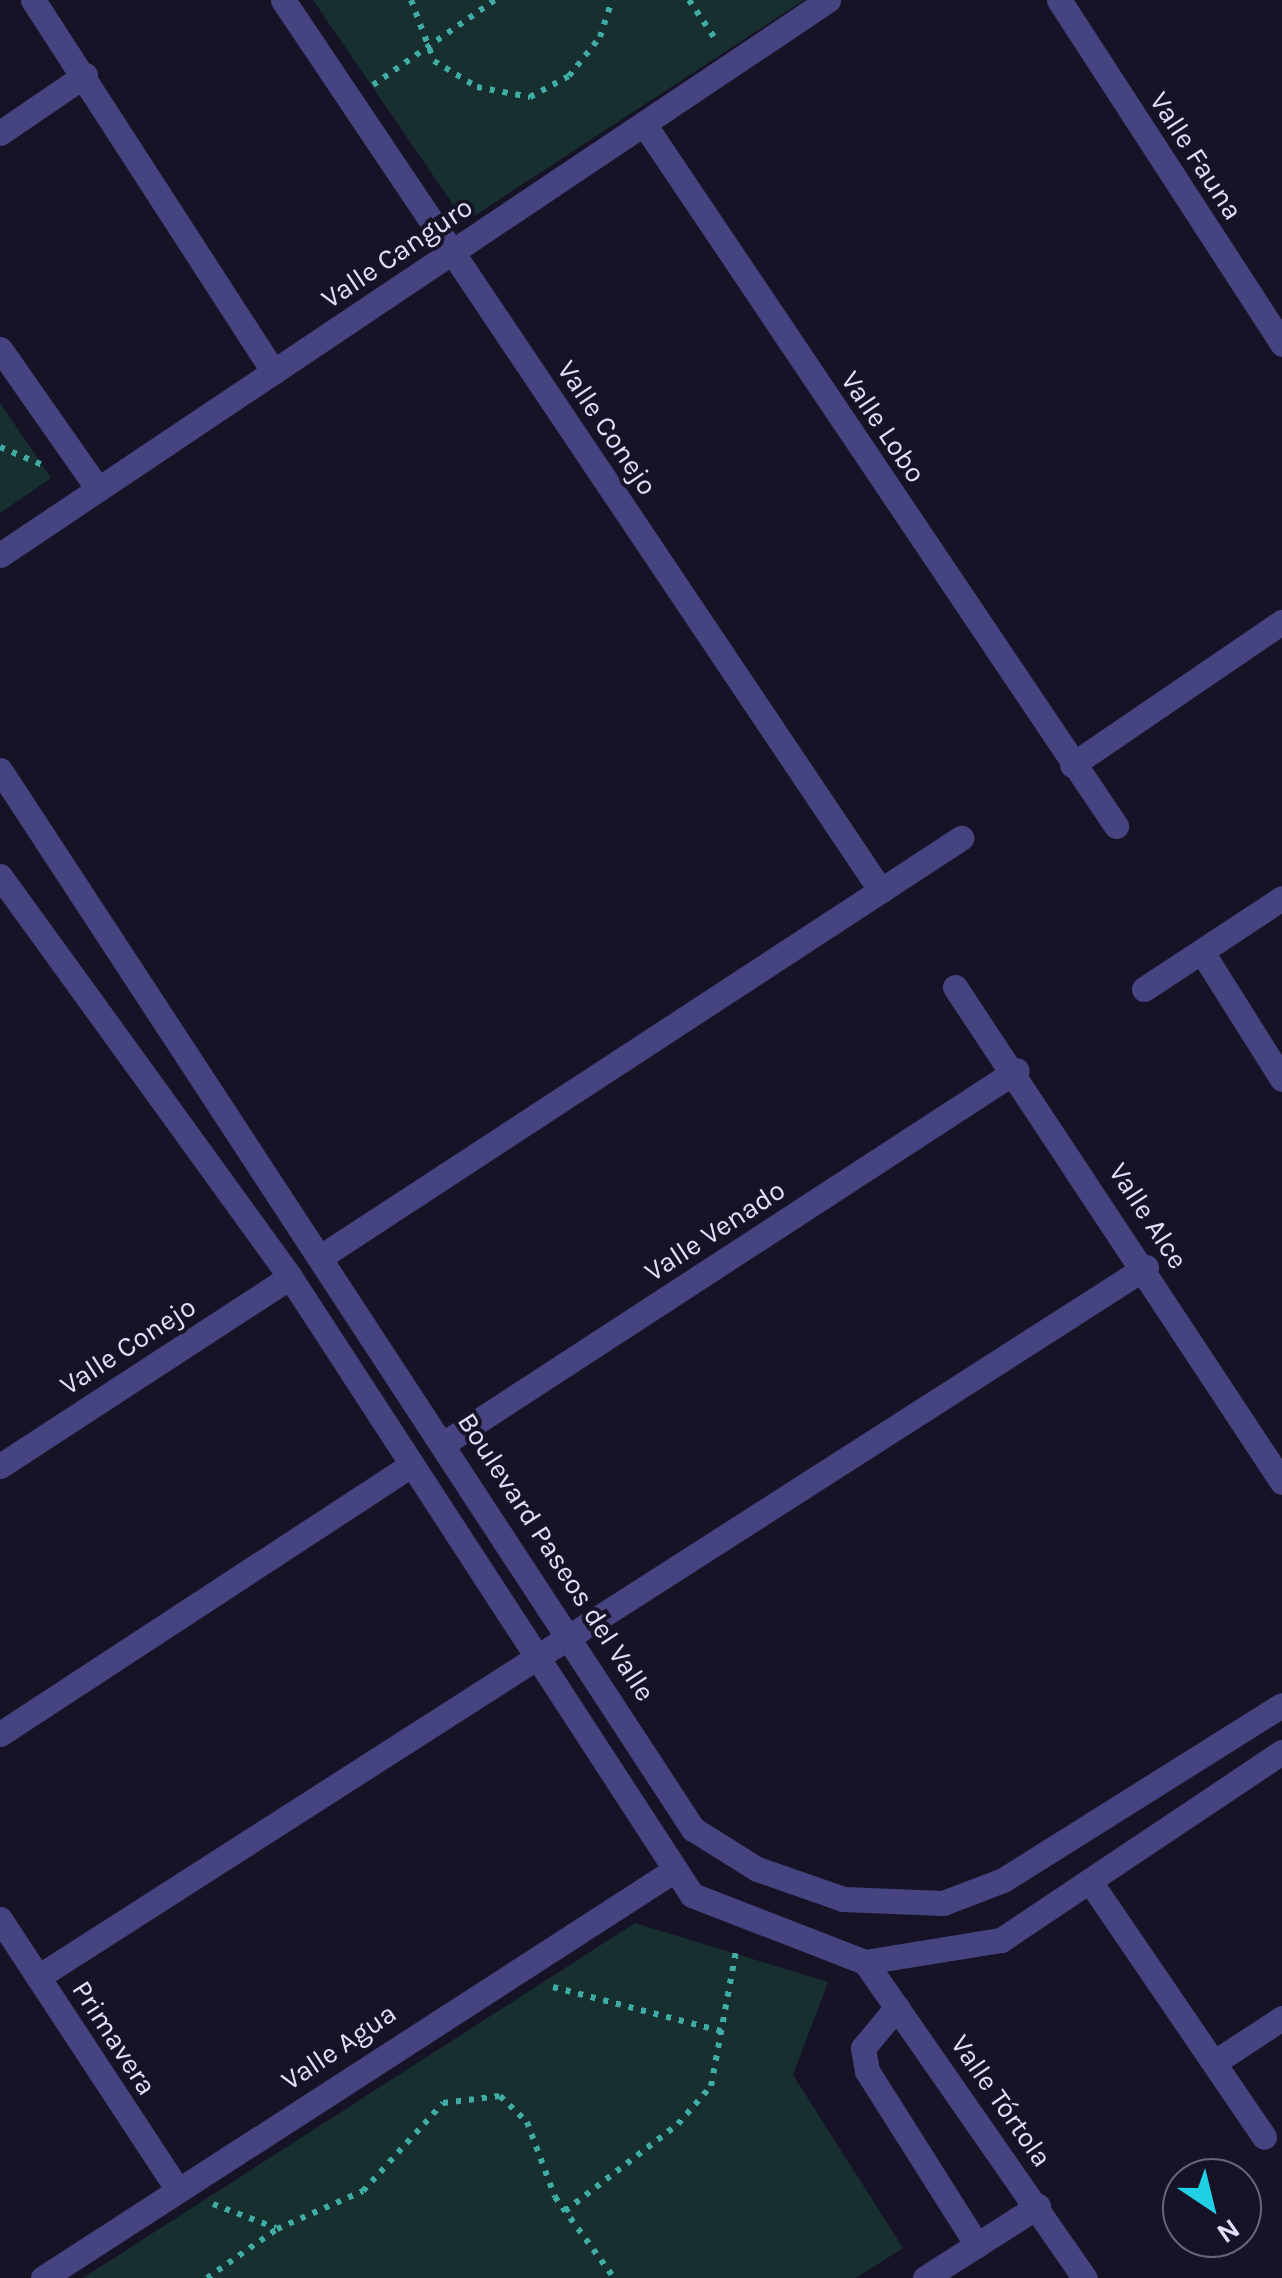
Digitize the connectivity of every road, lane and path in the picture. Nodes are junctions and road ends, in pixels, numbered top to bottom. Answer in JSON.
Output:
{"nodes":[{"id":1,"x":34,"y":0,"type":"edge"},
{"id":2,"x":283,"y":0,"type":"edge"},
{"id":3,"x":411,"y":0,"type":"edge"},
{"id":4,"x":495,"y":0,"type":"edge"},
{"id":5,"x":612,"y":0,"type":"edge"},
{"id":6,"x":689,"y":0,"type":"edge"},
{"id":7,"x":828,"y":0,"type":"edge"},
{"id":8,"x":1059,"y":0,"type":"edge"},
{"id":9,"x":424,"y":48,"type":"junction"},
{"id":10,"x":732,"y":64,"type":"junction"},
{"id":11,"x":85,"y":75,"type":"junction"},
{"id":12,"x":350,"y":100,"type":"junction"},
{"id":13,"x":644,"y":124,"type":"junction"},
{"id":14,"x":0,"y":133,"type":"edge"},
{"id":15,"x":453,"y":252,"type":"junction"},
{"id":16,"x":1282,"y":344,"type":"edge"},
{"id":17,"x":0,"y":350,"type":"edge"},
{"id":18,"x":274,"y":372,"type":"junction"},
{"id":19,"x":98,"y":490,"type":"junction"},
{"id":20,"x":0,"y":555,"type":"edge"},
{"id":21,"x":1282,"y":622,"type":"edge"},
{"id":22,"x":1072,"y":764,"type":"junction"},
{"id":23,"x":0,"y":770,"type":"edge"},
{"id":24,"x":1116,"y":826,"type":"dead end"},
{"id":25,"x":961,"y":838,"type":"dead end"},
{"id":26,"x":0,"y":876,"type":"edge"},
{"id":27,"x":881,"y":890,"type":"junction"},
{"id":28,"x":1282,"y":898,"type":"edge"},
{"id":29,"x":1202,"y":952,"type":"junction"},
{"id":30,"x":955,"y":987,"type":"dead end"},
{"id":31,"x":1144,"y":989,"type":"dead end"},
{"id":32,"x":1017,"y":1070,"type":"junction"},
{"id":33,"x":1282,"y":1079,"type":"edge"},
{"id":34,"x":322,"y":1256,"type":"junction"},
{"id":35,"x":1146,"y":1268,"type":"junction"},
{"id":36,"x":290,"y":1277,"type":"junction"},
{"id":37,"x":446,"y":1442,"type":"junction"},
{"id":38,"x":411,"y":1465,"type":"junction"},
{"id":39,"x":0,"y":1466,"type":"edge"},
{"id":40,"x":1282,"y":1482,"type":"edge"},
{"id":41,"x":572,"y":1634,"type":"junction"},
{"id":42,"x":536,"y":1658,"type":"junction"},
{"id":43,"x":1282,"y":1705,"type":"edge"},
{"id":44,"x":0,"y":1734,"type":"edge"},
{"id":45,"x":1282,"y":1752,"type":"edge"},
{"id":46,"x":673,"y":1870,"type":"junction"},
{"id":47,"x":1091,"y":1883,"type":"junction"},
{"id":48,"x":0,"y":1919,"type":"edge"},
{"id":49,"x":745,"y":1921,"type":"junction"},
{"id":50,"x":865,"y":1962,"type":"junction"},
{"id":51,"x":503,"y":1974,"type":"junction"},
{"id":52,"x":38,"y":1978,"type":"junction"},
{"id":53,"x":897,"y":2007,"type":"junction"},
{"id":54,"x":1282,"y":2018,"type":"edge"},
{"id":55,"x":720,"y":2031,"type":"junction"},
{"id":56,"x":1215,"y":2062,"type":"junction"},
{"id":57,"x":1264,"y":2137,"type":"dead end"},
{"id":58,"x":178,"y":2190,"type":"junction"},
{"id":59,"x":1038,"y":2206,"type":"junction"},
{"id":60,"x":565,"y":2212,"type":"junction"},
{"id":61,"x":277,"y":2228,"type":"junction"},
{"id":62,"x":978,"y":2245,"type":"junction"},
{"id":63,"x":43,"y":2278,"type":"edge"},
{"id":64,"x":207,"y":2278,"type":"edge"},
{"id":65,"x":614,"y":2278,"type":"edge"},
{"id":66,"x":925,"y":2278,"type":"edge"},
{"id":67,"x":1085,"y":2278,"type":"edge"}],
"edges":[{"from":1,"to":11,"type":"street"},
{"from":2,"to":12,"type":"street","name":"Valle Conejo"},
{"from":3,"to":9,"type":"path"},
{"from":4,"to":9,"type":"path"},
{"from":5,"to":9,"type":"path"},
{"from":6,"to":10,"type":"path"},
{"from":7,"to":10,"type":"street","name":"Valle Canguro"},
{"from":8,"to":16,"type":"street","name":"Valle Fauna"},
{"from":9,"to":12,"type":"path"},
{"from":10,"to":13,"type":"street","name":"Valle Canguro"},
{"from":11,"to":14,"type":"street"},
{"from":11,"to":18,"type":"street"},
{"from":12,"to":15,"type":"street","name":"Valle Conejo"},
{"from":13,"to":15,"type":"street","name":"Valle Canguro"},
{"from":13,"to":22,"type":"street","name":"Valle Lobo"},
{"from":15,"to":18,"type":"street","name":"Valle Canguro"},
{"from":15,"to":27,"type":"street","name":"Valle Conejo"},
{"from":17,"to":19,"type":"street"},
{"from":18,"to":19,"type":"street","name":"Valle Canguro"},
{"from":19,"to":20,"type":"street","name":"Valle Canguro"},
{"from":21,"to":22,"type":"street"},
{"from":22,"to":24,"type":"street","name":"Valle Lobo"},
{"from":23,"to":34,"type":"street","name":"Boulevard Paseos del Valle"},
{"from":25,"to":27,"type":"street"},
{"from":26,"to":36,"type":"street"},
{"from":27,"to":34,"type":"street"},
{"from":28,"to":29,"type":"street"},
{"from":29,"to":31,"type":"street"},
{"from":29,"to":33,"type":"street"},
{"from":30,"to":32,"type":"street","name":"Valle Alce"},
{"from":32,"to":35,"type":"street","name":"Valle Alce"},
{"from":32,"to":37,"type":"street","name":"Valle Venado"},
{"from":34,"to":37,"type":"street","name":"Boulevard Paseos del Valle"},
{"from":35,"to":40,"type":"street","name":"Valle Alce"},
{"from":35,"to":41,"type":"street"},
{"from":36,"to":38,"type":"street"},
{"from":36,"to":39,"type":"street","name":"Valle Conejo"},
{"from":37,"to":41,"type":"street","name":"Boulevard Paseos del Valle"},
{"from":38,"to":42,"type":"street"},
{"from":38,"to":44,"type":"street"},
{"from":41,"to":42,"type":"street"},
{"from":41,"to":43,"type":"street","name":"Boulevard Paseos del Valle"},
{"from":42,"to":46,"type":"street"},
{"from":42,"to":52,"type":"street"},
{"from":45,"to":47,"type":"street"},
{"from":46,"to":49,"type":"street"},
{"from":46,"to":51,"type":"street","name":"Valle Agua"},
{"from":47,"to":50,"type":"street"},
{"from":47,"to":56,"type":"street"},
{"from":48,"to":52,"type":"street","name":"Primavera"},
{"from":49,"to":50,"type":"street"},
{"from":49,"to":55,"type":"path"},
{"from":50,"to":53,"type":"street","name":"Valle Tórtola"},
{"from":51,"to":55,"type":"path"},
{"from":51,"to":58,"type":"street","name":"Valle Agua"},
{"from":52,"to":58,"type":"street","name":"Primavera"},
{"from":53,"to":59,"type":"street","name":"Valle Tórtola"},
{"from":53,"to":62,"type":"street"},
{"from":54,"to":56,"type":"street"},
{"from":55,"to":60,"type":"path"},
{"from":56,"to":57,"type":"street"},
{"from":58,"to":61,"type":"path"},
{"from":58,"to":63,"type":"street","name":"Valle Agua"},
{"from":59,"to":62,"type":"street"},
{"from":59,"to":67,"type":"street","name":"Valle Tórtola"},
{"from":60,"to":61,"type":"path"},
{"from":60,"to":65,"type":"path"},
{"from":61,"to":64,"type":"path"},
{"from":62,"to":66,"type":"street"}]}
